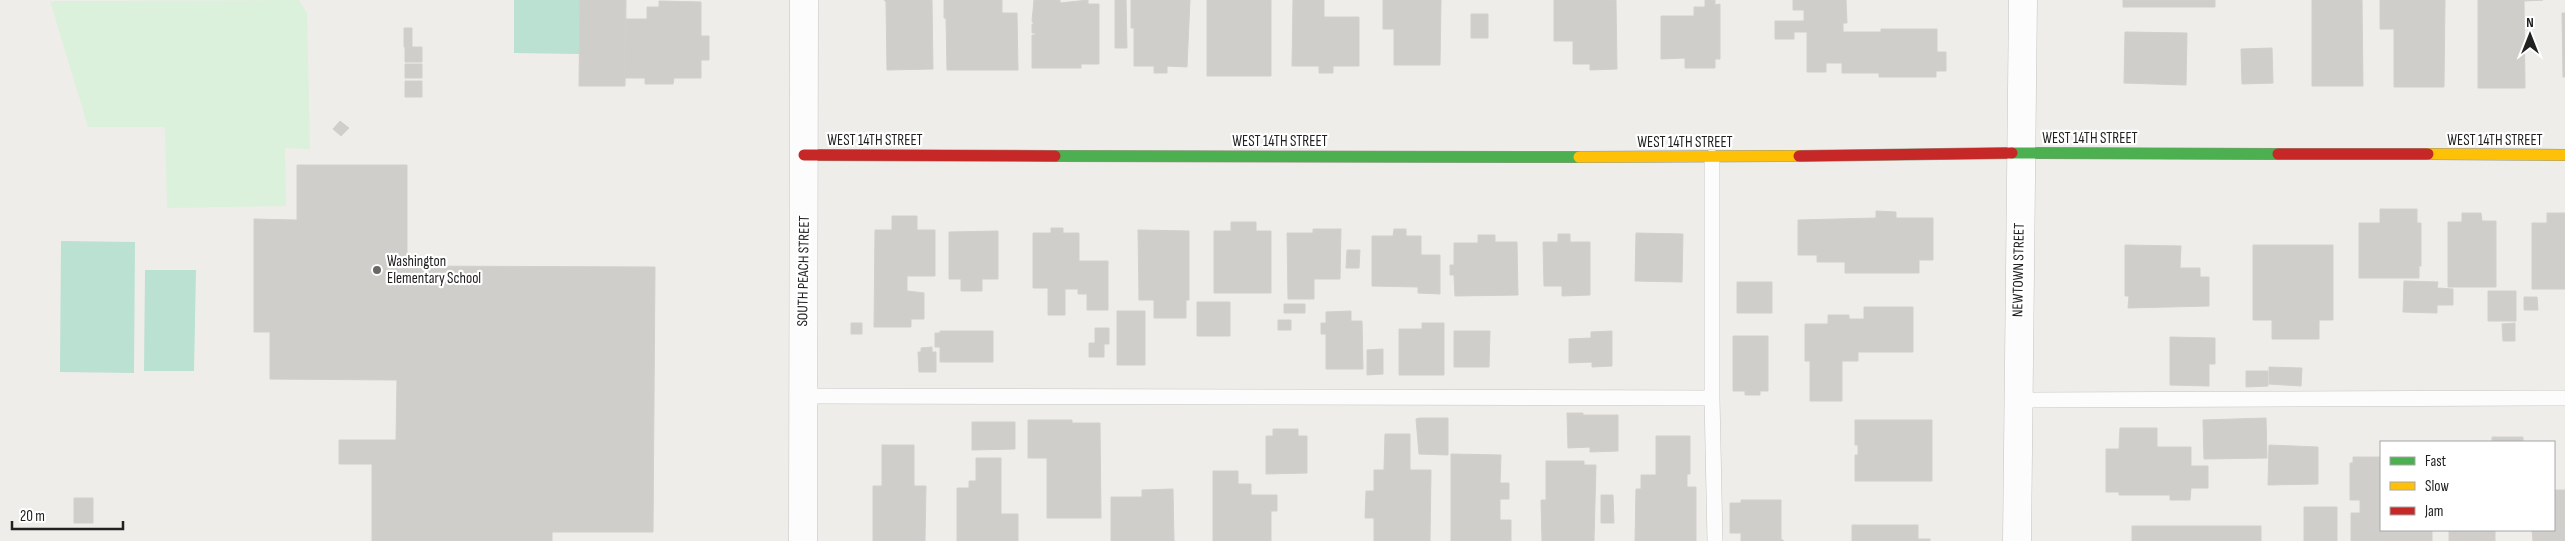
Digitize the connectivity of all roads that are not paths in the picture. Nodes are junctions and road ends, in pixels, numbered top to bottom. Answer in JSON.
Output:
{"nodes":[{"id":1,"x":804,"y":0,"type":"edge"},
{"id":2,"x":2023,"y":0,"type":"edge"},
{"id":3,"x":2020,"y":153,"type":"junction"},
{"id":4,"x":804,"y":155,"type":"junction"},
{"id":5,"x":2565,"y":155,"type":"edge"},
{"id":6,"x":1712,"y":157,"type":"junction"},
{"id":7,"x":802,"y":396,"type":"junction"},
{"id":8,"x":1712,"y":398,"type":"junction"},
{"id":9,"x":2565,"y":398,"type":"edge"},
{"id":10,"x":2016,"y":400,"type":"junction"},
{"id":11,"x":803,"y":541,"type":"edge"},
{"id":12,"x":1715,"y":541,"type":"edge"},
{"id":13,"x":2016,"y":541,"type":"edge"}],
"edges":[{"from":1,"to":4,"type":"street","name":"SOUTH PEACH STREET"},
{"from":2,"to":3,"type":"street","name":"NEWTOWN STREET"},
{"from":3,"to":5,"type":"street","name":"WEST 14TH STREET"},
{"from":3,"to":6,"type":"street","name":"WEST 14TH STREET"},
{"from":3,"to":10,"type":"street","name":"NEWTOWN STREET"},
{"from":4,"to":6,"type":"street","name":"WEST 14TH STREET"},
{"from":4,"to":7,"type":"street","name":"SOUTH PEACH STREET"},
{"from":6,"to":8,"type":"lane"},
{"from":7,"to":8,"type":"lane"},
{"from":7,"to":11,"type":"street","name":"SOUTH PEACH STREET"},
{"from":8,"to":12,"type":"lane"},
{"from":9,"to":10,"type":"lane"},
{"from":10,"to":13,"type":"street","name":"NEWTOWN STREET"}]}
